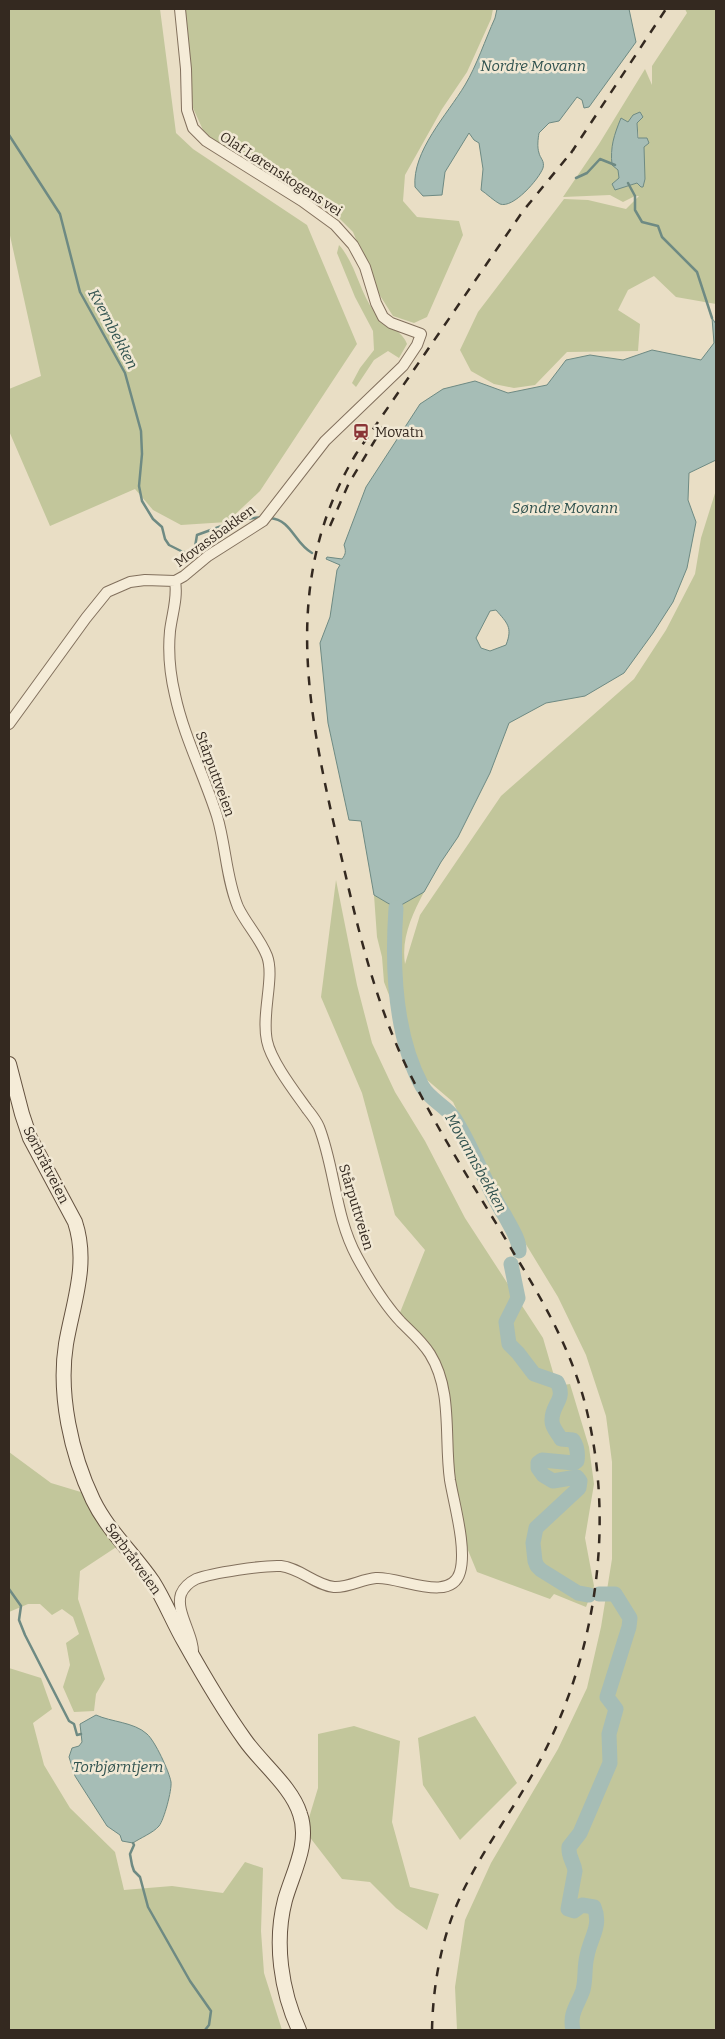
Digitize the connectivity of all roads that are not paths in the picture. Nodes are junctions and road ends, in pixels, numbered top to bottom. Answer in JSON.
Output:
{"nodes":[{"id":1,"x":180,"y":9,"type":"edge"},
{"id":2,"x":420,"y":334,"type":"joint"},
{"id":3,"x":175,"y":581,"type":"junction"},
{"id":4,"x":9,"y":724,"type":"edge"},
{"id":5,"x":9,"y":1064,"type":"edge"},
{"id":6,"x":193,"y":1657,"type":"junction"},
{"id":7,"x":299,"y":2030,"type":"edge"}],
"edges":[{"from":1,"to":2,"type":"street","name":"Olaf Lørenskogens vei"},
{"from":2,"to":3,"type":"street","name":"Movassbakken"},
{"from":3,"to":4,"type":"street","name":"Movassbakken"},
{"from":3,"to":6,"type":"street","name":"Stårputtveien"},
{"from":5,"to":6,"type":"street","name":"Sørbråtveien"},
{"from":6,"to":7,"type":"street","name":"Sørbråtveien"}]}
